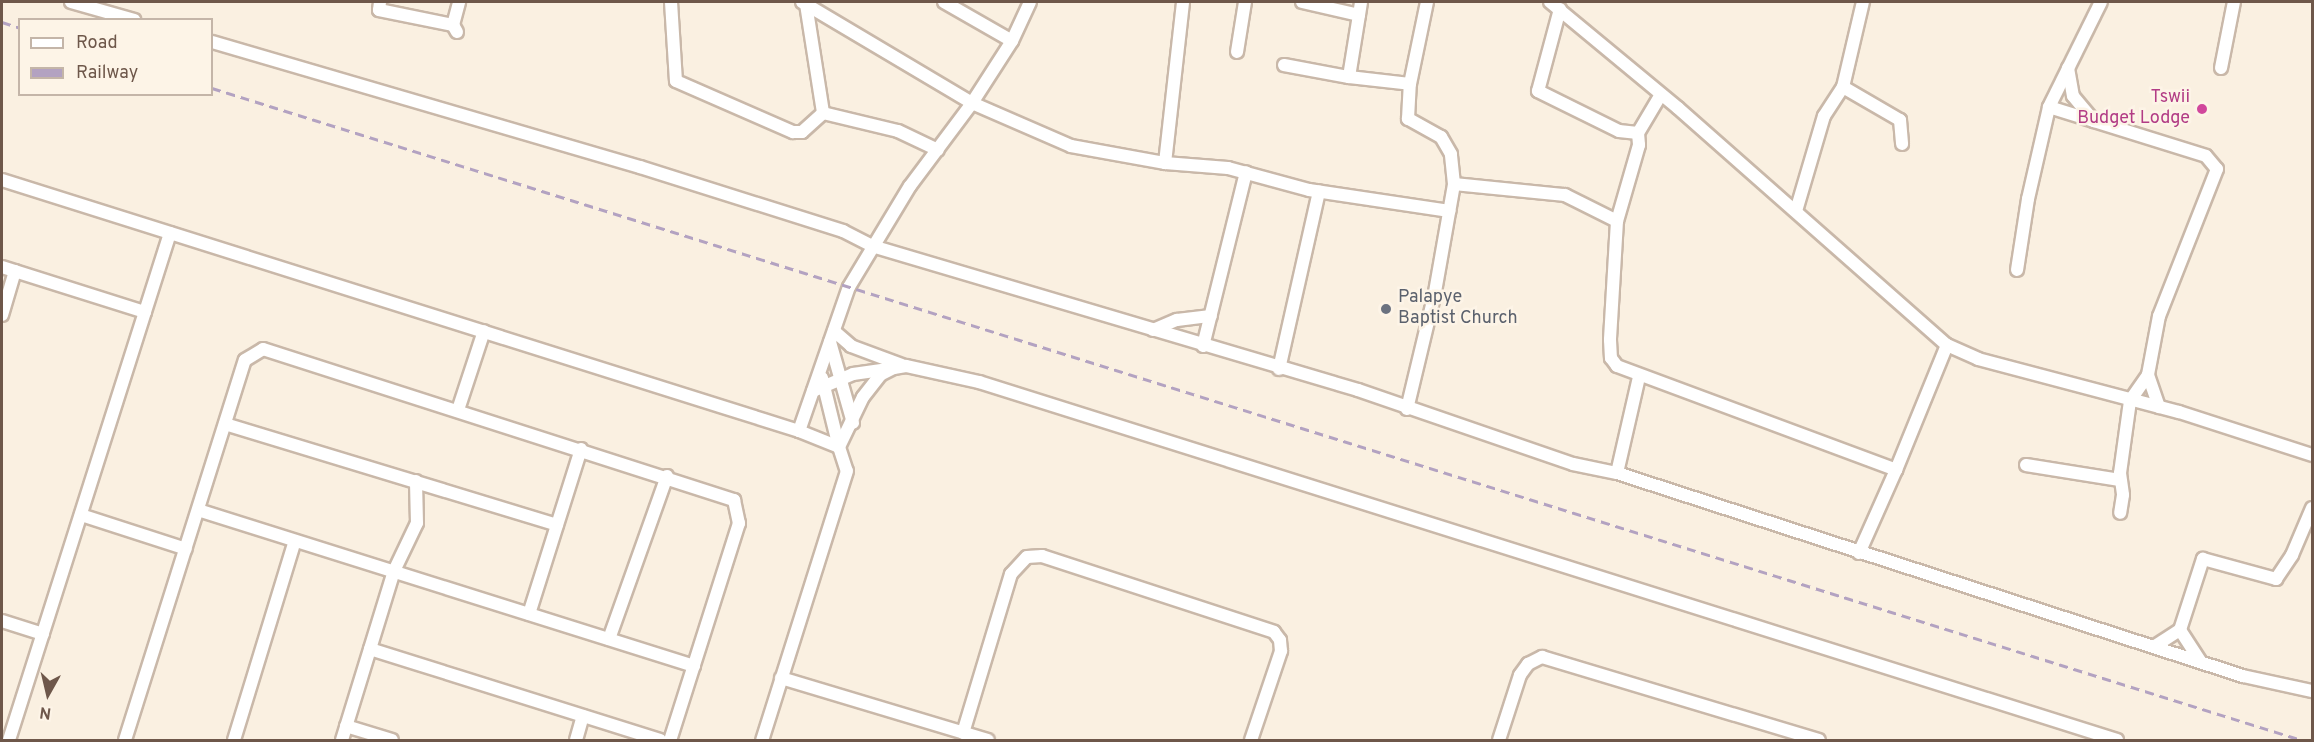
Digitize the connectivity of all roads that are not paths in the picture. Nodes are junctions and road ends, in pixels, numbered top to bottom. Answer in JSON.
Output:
{"nodes":[{"id":1,"x":70,"y":2,"type":"edge"},
{"id":2,"x":380,"y":2,"type":"edge"},
{"id":3,"x":459,"y":2,"type":"edge"},
{"id":4,"x":671,"y":2,"type":"edge"},
{"id":5,"x":944,"y":2,"type":"edge"},
{"id":6,"x":1030,"y":2,"type":"edge"},
{"id":7,"x":1183,"y":2,"type":"edge"},
{"id":8,"x":1245,"y":2,"type":"edge"},
{"id":9,"x":1302,"y":2,"type":"edge"},
{"id":10,"x":1360,"y":2,"type":"edge"},
{"id":11,"x":1427,"y":2,"type":"edge"},
{"id":12,"x":1550,"y":2,"type":"edge"},
{"id":13,"x":1863,"y":2,"type":"edge"},
{"id":14,"x":2101,"y":2,"type":"edge"},
{"id":15,"x":2234,"y":2,"type":"edge"},
{"id":16,"x":804,"y":3,"type":"edge"},
{"id":17,"x":1560,"y":9,"type":"junction"},
{"id":18,"x":1359,"y":15,"type":"junction"},
{"id":19,"x":127,"y":18,"type":"edge"},
{"id":20,"x":1011,"y":41,"type":"junction"},
{"id":21,"x":213,"y":42,"type":"edge"},
{"id":22,"x":1237,"y":52,"type":"dead end"},
{"id":23,"x":2068,"y":64,"type":"junction"},
{"id":24,"x":1284,"y":65,"type":"dead end"},
{"id":25,"x":2221,"y":68,"type":"dead end"},
{"id":26,"x":1350,"y":77,"type":"junction"},
{"id":27,"x":1410,"y":84,"type":"junction"},
{"id":28,"x":1843,"y":87,"type":"junction"},
{"id":29,"x":1660,"y":96,"type":"junction"},
{"id":30,"x":972,"y":103,"type":"junction"},
{"id":31,"x":2049,"y":107,"type":"junction"},
{"id":32,"x":823,"y":113,"type":"junction"},
{"id":33,"x":2094,"y":121,"type":"junction"},
{"id":34,"x":1638,"y":133,"type":"junction"},
{"id":35,"x":1902,"y":144,"type":"dead end"},
{"id":36,"x":938,"y":150,"type":"junction"},
{"id":37,"x":1165,"y":163,"type":"junction"},
{"id":38,"x":1246,"y":172,"type":"junction"},
{"id":39,"x":2,"y":180,"type":"edge"},
{"id":40,"x":1454,"y":184,"type":"junction"},
{"id":41,"x":1319,"y":191,"type":"junction"},
{"id":42,"x":1449,"y":211,"type":"junction"},
{"id":43,"x":1796,"y":211,"type":"junction"},
{"id":44,"x":1617,"y":221,"type":"junction"},
{"id":45,"x":170,"y":233,"type":"junction"},
{"id":46,"x":872,"y":246,"type":"junction"},
{"id":47,"x":2,"y":267,"type":"edge"},
{"id":48,"x":2017,"y":270,"type":"dead end"},
{"id":49,"x":15,"y":272,"type":"junction"},
{"id":50,"x":145,"y":312,"type":"junction"},
{"id":51,"x":2,"y":315,"type":"edge"},
{"id":52,"x":1211,"y":316,"type":"junction"},
{"id":53,"x":1153,"y":330,"type":"junction"},
{"id":54,"x":484,"y":331,"type":"junction"},
{"id":55,"x":832,"y":336,"type":"junction"},
{"id":56,"x":1947,"y":345,"type":"junction"},
{"id":57,"x":1203,"y":346,"type":"junction"},
{"id":58,"x":900,"y":367,"type":"junction"},
{"id":59,"x":1279,"y":369,"type":"junction"},
{"id":60,"x":2148,"y":375,"type":"junction"},
{"id":61,"x":1640,"y":377,"type":"junction"},
{"id":62,"x":840,"y":379,"type":"junction"},
{"id":63,"x":818,"y":389,"type":"junction"},
{"id":64,"x":2130,"y":401,"type":"junction"},
{"id":65,"x":2159,"y":406,"type":"junction"},
{"id":66,"x":1407,"y":409,"type":"junction"},
{"id":67,"x":459,"y":410,"type":"junction"},
{"id":68,"x":853,"y":423,"type":"junction"},
{"id":69,"x":225,"y":424,"type":"junction"},
{"id":70,"x":799,"y":431,"type":"junction"},
{"id":71,"x":839,"y":447,"type":"junction"},
{"id":72,"x":581,"y":448,"type":"junction"},
{"id":73,"x":2313,"y":455,"type":"edge"},
{"id":74,"x":2026,"y":465,"type":"dead end"},
{"id":75,"x":1896,"y":470,"type":"junction"},
{"id":76,"x":1617,"y":473,"type":"junction"},
{"id":77,"x":667,"y":476,"type":"junction"},
{"id":78,"x":2120,"y":480,"type":"junction"},
{"id":79,"x":416,"y":481,"type":"junction"},
{"id":80,"x":2313,"y":508,"type":"edge"},
{"id":81,"x":198,"y":510,"type":"junction"},
{"id":82,"x":2120,"y":513,"type":"dead end"},
{"id":83,"x":81,"y":515,"type":"junction"},
{"id":84,"x":557,"y":525,"type":"junction"},
{"id":85,"x":295,"y":541,"type":"junction"},
{"id":86,"x":186,"y":549,"type":"junction"},
{"id":87,"x":1859,"y":553,"type":"junction"},
{"id":88,"x":393,"y":571,"type":"junction"},
{"id":89,"x":529,"y":614,"type":"junction"},
{"id":90,"x":2,"y":621,"type":"edge"},
{"id":91,"x":2180,"y":630,"type":"junction"},
{"id":92,"x":43,"y":634,"type":"junction"},
{"id":93,"x":609,"y":639,"type":"junction"},
{"id":94,"x":2155,"y":646,"type":"junction"},
{"id":95,"x":370,"y":649,"type":"junction"},
{"id":96,"x":2200,"y":661,"type":"junction"},
{"id":97,"x":694,"y":666,"type":"junction"},
{"id":98,"x":781,"y":678,"type":"junction"},
{"id":99,"x":2313,"y":691,"type":"edge"},
{"id":100,"x":584,"y":716,"type":"junction"},
{"id":101,"x":346,"y":726,"type":"junction"},
{"id":102,"x":963,"y":733,"type":"junction"},
{"id":103,"x":9,"y":741,"type":"edge"},
{"id":104,"x":125,"y":741,"type":"edge"},
{"id":105,"x":234,"y":741,"type":"edge"},
{"id":106,"x":342,"y":741,"type":"edge"},
{"id":107,"x":392,"y":741,"type":"edge"},
{"id":108,"x":576,"y":741,"type":"edge"},
{"id":109,"x":660,"y":741,"type":"edge"},
{"id":110,"x":670,"y":741,"type":"edge"},
{"id":111,"x":762,"y":741,"type":"edge"},
{"id":112,"x":988,"y":741,"type":"edge"},
{"id":113,"x":1251,"y":741,"type":"edge"},
{"id":114,"x":1499,"y":741,"type":"edge"},
{"id":115,"x":1819,"y":741,"type":"edge"},
{"id":116,"x":2117,"y":741,"type":"edge"}],
"edges":[{"from":1,"to":19,"type":"street"},
{"from":2,"to":3,"type":"street"},
{"from":4,"to":32,"type":"street"},
{"from":5,"to":20,"type":"street"},
{"from":6,"to":20,"type":"street"},
{"from":7,"to":37,"type":"street"},
{"from":8,"to":22,"type":"street"},
{"from":9,"to":18,"type":"street"},
{"from":10,"to":18,"type":"street"},
{"from":11,"to":27,"type":"street"},
{"from":12,"to":17,"type":"street"},
{"from":13,"to":28,"type":"street"},
{"from":14,"to":23,"type":"street"},
{"from":15,"to":25,"type":"street"},
{"from":16,"to":30,"type":"street"},
{"from":16,"to":32,"type":"street"},
{"from":17,"to":29,"type":"street"},
{"from":17,"to":34,"type":"street"},
{"from":18,"to":26,"type":"street"},
{"from":20,"to":30,"type":"street"},
{"from":21,"to":46,"type":"street"},
{"from":23,"to":31,"type":"street"},
{"from":23,"to":33,"type":"street"},
{"from":24,"to":26,"type":"street"},
{"from":26,"to":27,"type":"street"},
{"from":27,"to":40,"type":"street"},
{"from":28,"to":35,"type":"street"},
{"from":28,"to":43,"type":"street"},
{"from":29,"to":34,"type":"street"},
{"from":29,"to":43,"type":"street"},
{"from":30,"to":36,"type":"street"},
{"from":30,"to":37,"type":"street"},
{"from":31,"to":33,"type":"street"},
{"from":31,"to":48,"type":"street"},
{"from":32,"to":36,"type":"street"},
{"from":33,"to":60,"type":"street"},
{"from":34,"to":44,"type":"street"},
{"from":36,"to":46,"type":"street"},
{"from":37,"to":38,"type":"street"},
{"from":38,"to":41,"type":"street"},
{"from":38,"to":52,"type":"street"},
{"from":39,"to":45,"type":"street"},
{"from":40,"to":42,"type":"street"},
{"from":40,"to":44,"type":"street"},
{"from":41,"to":42,"type":"street"},
{"from":41,"to":59,"type":"street"},
{"from":42,"to":66,"type":"street"},
{"from":43,"to":56,"type":"street"},
{"from":44,"to":61,"type":"street"},
{"from":45,"to":50,"type":"street"},
{"from":45,"to":54,"type":"street"},
{"from":46,"to":53,"type":"street"},
{"from":46,"to":55,"type":"street"},
{"from":47,"to":49,"type":"street"},
{"from":49,"to":50,"type":"street"},
{"from":49,"to":51,"type":"street"},
{"from":50,"to":83,"type":"street"},
{"from":52,"to":53,"type":"street"},
{"from":52,"to":57,"type":"street"},
{"from":53,"to":57,"type":"street"},
{"from":54,"to":67,"type":"street"},
{"from":54,"to":70,"type":"street"},
{"from":55,"to":58,"type":"street"},
{"from":55,"to":62,"type":"street"},
{"from":55,"to":63,"type":"street"},
{"from":56,"to":64,"type":"street"},
{"from":56,"to":75,"type":"street"},
{"from":57,"to":59,"type":"street"},
{"from":58,"to":62,"type":"street"},
{"from":58,"to":68,"type":"street"},
{"from":58,"to":116,"type":"street"},
{"from":59,"to":66,"type":"street"},
{"from":60,"to":64,"type":"street"},
{"from":60,"to":65,"type":"street"},
{"from":61,"to":75,"type":"street"},
{"from":61,"to":76,"type":"street"},
{"from":62,"to":63,"type":"street"},
{"from":62,"to":68,"type":"street"},
{"from":63,"to":70,"type":"street"},
{"from":63,"to":71,"type":"street"},
{"from":64,"to":65,"type":"street"},
{"from":64,"to":78,"type":"street"},
{"from":65,"to":73,"type":"street"},
{"from":66,"to":76,"type":"street"},
{"from":67,"to":69,"type":"street"},
{"from":67,"to":72,"type":"street"},
{"from":68,"to":71,"type":"street"},
{"from":69,"to":79,"type":"street"},
{"from":69,"to":81,"type":"street"},
{"from":70,"to":71,"type":"street"},
{"from":71,"to":98,"type":"street"},
{"from":72,"to":77,"type":"street"},
{"from":72,"to":84,"type":"street"},
{"from":74,"to":78,"type":"street"},
{"from":75,"to":87,"type":"street"},
{"from":76,"to":87,"type":"street"},
{"from":77,"to":93,"type":"street"},
{"from":77,"to":97,"type":"street"},
{"from":78,"to":82,"type":"street"},
{"from":79,"to":84,"type":"street"},
{"from":79,"to":88,"type":"street"},
{"from":80,"to":91,"type":"street"},
{"from":81,"to":85,"type":"street"},
{"from":81,"to":86,"type":"street"},
{"from":83,"to":86,"type":"street"},
{"from":83,"to":92,"type":"street"},
{"from":84,"to":89,"type":"street"},
{"from":85,"to":88,"type":"street"},
{"from":85,"to":105,"type":"street"},
{"from":86,"to":104,"type":"street"},
{"from":87,"to":94,"type":"street"},
{"from":88,"to":89,"type":"street"},
{"from":88,"to":95,"type":"street"},
{"from":89,"to":93,"type":"street"},
{"from":90,"to":92,"type":"street"},
{"from":91,"to":94,"type":"street"},
{"from":91,"to":96,"type":"street"},
{"from":92,"to":103,"type":"street"},
{"from":93,"to":97,"type":"street"},
{"from":94,"to":96,"type":"street"},
{"from":95,"to":100,"type":"street"},
{"from":95,"to":101,"type":"street"},
{"from":96,"to":99,"type":"street"},
{"from":97,"to":110,"type":"street"},
{"from":98,"to":102,"type":"street"},
{"from":98,"to":111,"type":"street"},
{"from":100,"to":108,"type":"street"},
{"from":100,"to":109,"type":"street"},
{"from":101,"to":106,"type":"street"},
{"from":101,"to":107,"type":"street"},
{"from":102,"to":112,"type":"street"},
{"from":102,"to":113,"type":"street"},
{"from":114,"to":115,"type":"street"}]}
